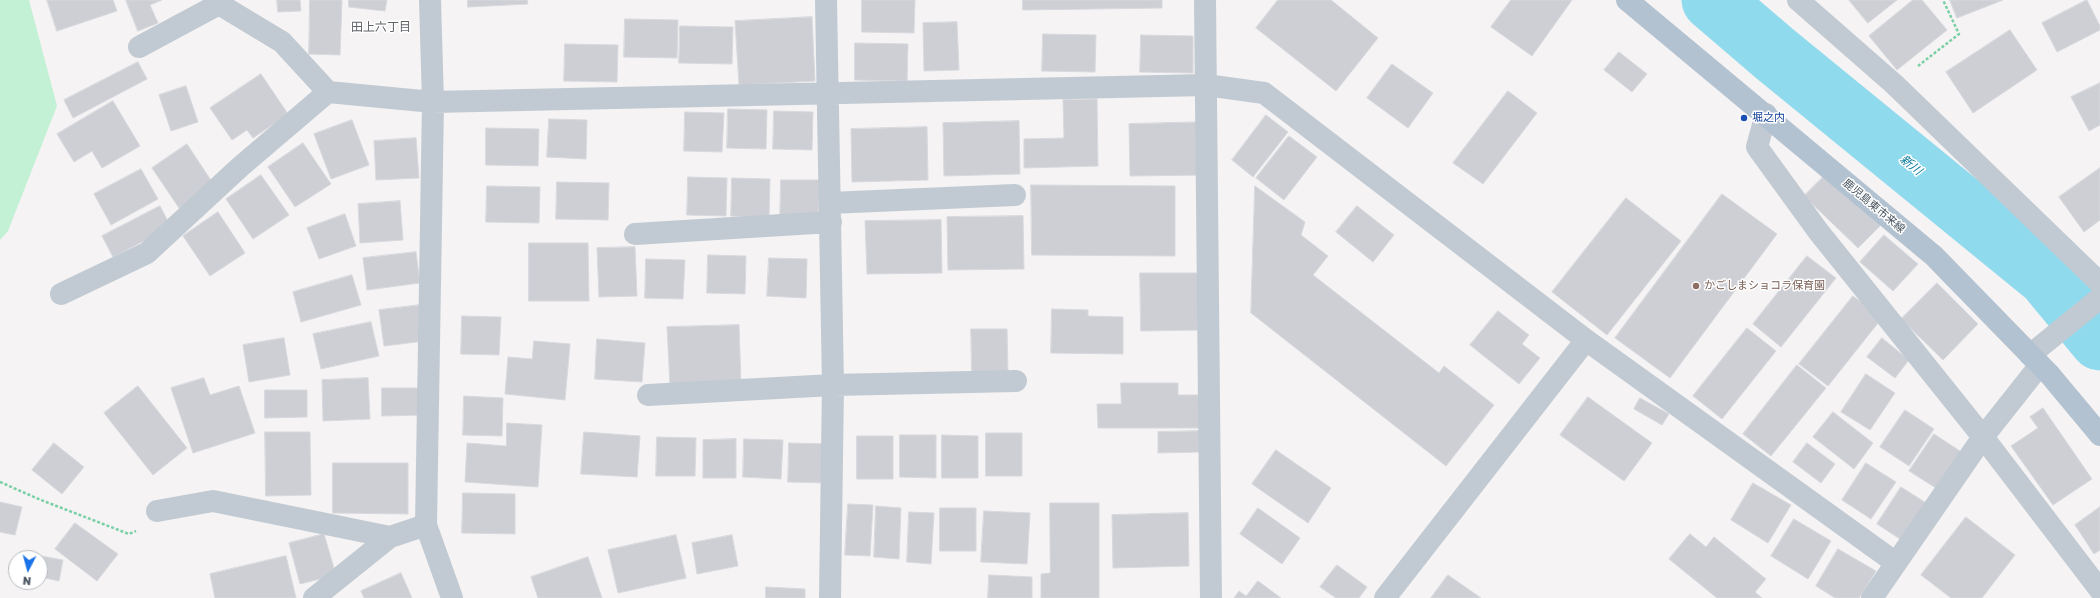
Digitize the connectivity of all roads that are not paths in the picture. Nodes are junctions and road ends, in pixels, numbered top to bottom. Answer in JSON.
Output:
{"nodes":[{"id":1,"x":430,"y":0,"type":"edge"},
{"id":2,"x":826,"y":0,"type":"edge"},
{"id":3,"x":1204,"y":0,"type":"edge"},
{"id":4,"x":1627,"y":0,"type":"edge"},
{"id":5,"x":1798,"y":0,"type":"edge"},
{"id":6,"x":218,"y":2,"type":"edge"},
{"id":7,"x":139,"y":47,"type":"dead end"},
{"id":8,"x":1206,"y":85,"type":"junction"},
{"id":9,"x":328,"y":92,"type":"junction"},
{"id":10,"x":829,"y":93,"type":"junction"},
{"id":11,"x":433,"y":102,"type":"junction"},
{"id":12,"x":1766,"y":114,"type":"junction"},
{"id":13,"x":1015,"y":195,"type":"dead end"},
{"id":14,"x":830,"y":213,"type":"junction"},
{"id":15,"x":635,"y":234,"type":"dead end"},
{"id":16,"x":2100,"y":283,"type":"edge"},
{"id":17,"x":61,"y":294,"type":"dead end"},
{"id":18,"x":2100,"y":298,"type":"edge"},
{"id":19,"x":1586,"y":340,"type":"junction"},
{"id":20,"x":2035,"y":360,"type":"junction"},
{"id":21,"x":1016,"y":381,"type":"dead end"},
{"id":22,"x":833,"y":385,"type":"junction"},
{"id":23,"x":648,"y":395,"type":"dead end"},
{"id":24,"x":2100,"y":435,"type":"edge"},
{"id":25,"x":1983,"y":437,"type":"junction"},
{"id":26,"x":157,"y":511,"type":"road end"},
{"id":27,"x":426,"y":525,"type":"junction"},
{"id":28,"x":390,"y":537,"type":"junction"},
{"id":29,"x":1896,"y":563,"type":"junction"},
{"id":30,"x":2100,"y":590,"type":"edge"},
{"id":31,"x":314,"y":598,"type":"edge"},
{"id":32,"x":452,"y":598,"type":"edge"},
{"id":33,"x":830,"y":598,"type":"edge"},
{"id":34,"x":1211,"y":598,"type":"edge"},
{"id":35,"x":1385,"y":598,"type":"edge"},
{"id":36,"x":1872,"y":598,"type":"edge"}],
"edges":[{"from":1,"to":11,"type":"street"},
{"from":2,"to":10,"type":"street"},
{"from":3,"to":8,"type":"street"},
{"from":4,"to":12,"type":"main road","name":"鹿児島東市来線"},
{"from":5,"to":16,"type":"street"},
{"from":6,"to":7,"type":"street"},
{"from":6,"to":9,"type":"street"},
{"from":8,"to":10,"type":"street"},
{"from":8,"to":19,"type":"street"},
{"from":8,"to":34,"type":"street"},
{"from":9,"to":11,"type":"street"},
{"from":9,"to":17,"type":"street"},
{"from":10,"to":11,"type":"street"},
{"from":10,"to":14,"type":"street"},
{"from":11,"to":27,"type":"street"},
{"from":12,"to":20,"type":"main road","name":"鹿児島東市来線"},
{"from":12,"to":25,"type":"street"},
{"from":13,"to":14,"type":"street"},
{"from":14,"to":15,"type":"street"},
{"from":14,"to":22,"type":"street"},
{"from":18,"to":20,"type":"street"},
{"from":19,"to":29,"type":"street"},
{"from":19,"to":35,"type":"street"},
{"from":20,"to":24,"type":"main road","name":"鹿児島東市来線"},
{"from":20,"to":25,"type":"street"},
{"from":21,"to":22,"type":"street"},
{"from":22,"to":23,"type":"street"},
{"from":22,"to":33,"type":"street"},
{"from":25,"to":29,"type":"street"},
{"from":25,"to":30,"type":"street"},
{"from":26,"to":28,"type":"street"},
{"from":27,"to":28,"type":"street"},
{"from":27,"to":32,"type":"street"},
{"from":28,"to":31,"type":"street"},
{"from":29,"to":36,"type":"street"}]}
